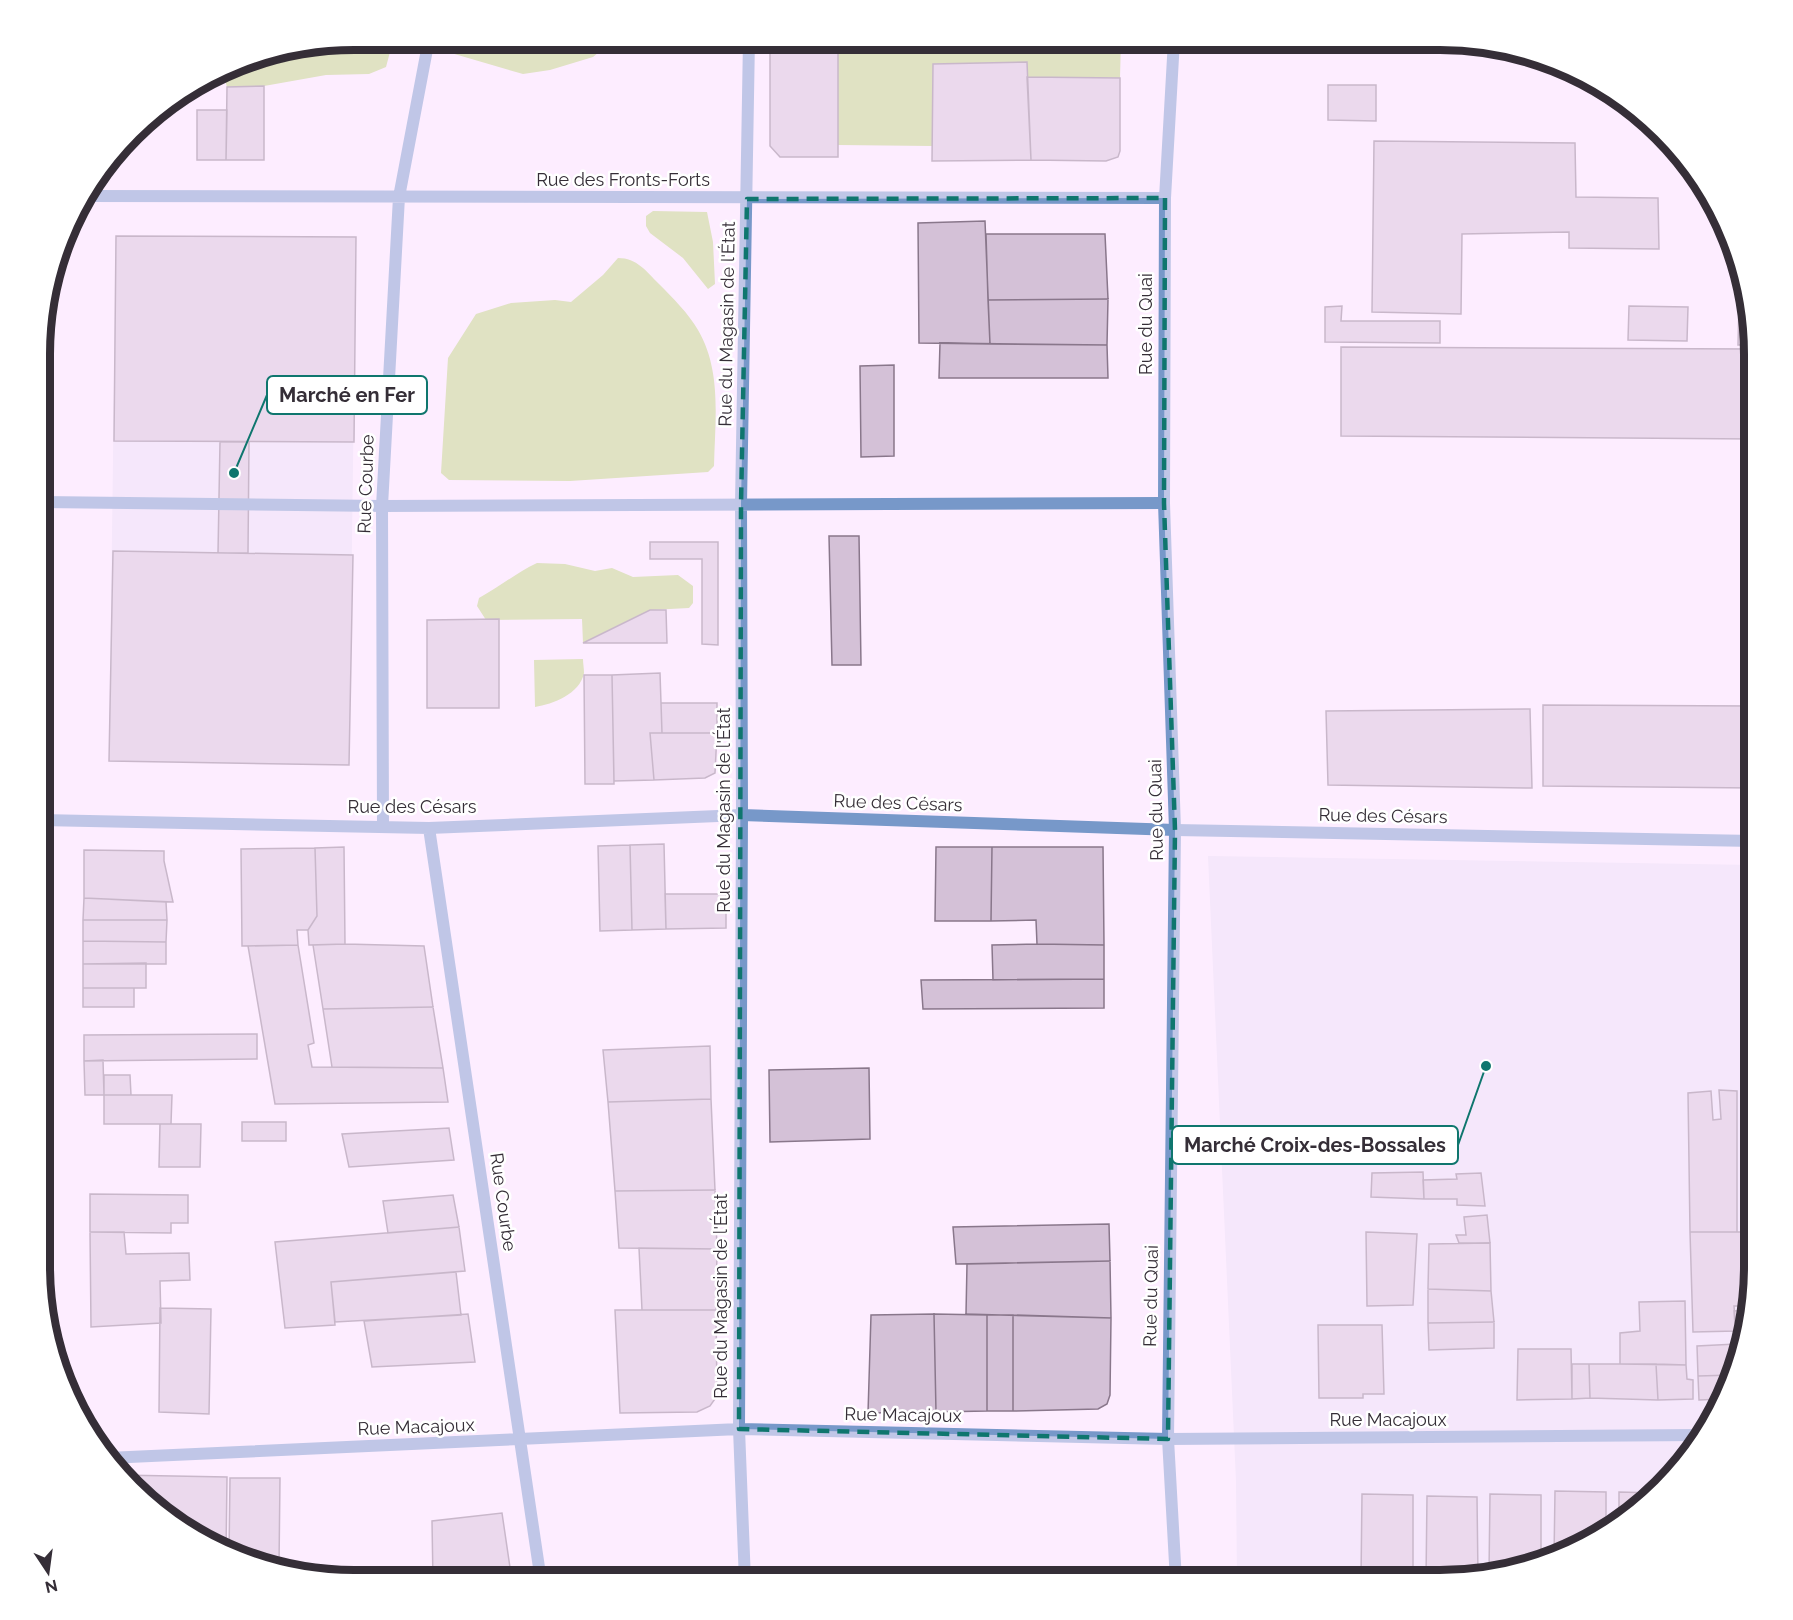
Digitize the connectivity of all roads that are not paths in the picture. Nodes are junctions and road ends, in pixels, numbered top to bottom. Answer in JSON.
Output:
{"nodes":[{"id":1,"x":427,"y":49,"type":"edge"},
{"id":2,"x":749,"y":49,"type":"edge"},
{"id":3,"x":1173,"y":49,"type":"edge"},
{"id":4,"x":94,"y":196,"type":"edge"},
{"id":5,"x":399,"y":197,"type":"junction"},
{"id":6,"x":1165,"y":198,"type":"junction"},
{"id":7,"x":747,"y":199,"type":"junction"},
{"id":8,"x":50,"y":502,"type":"edge"},
{"id":9,"x":1164,"y":503,"type":"junction"},
{"id":10,"x":741,"y":504,"type":"junction"},
{"id":11,"x":382,"y":506,"type":"junction"},
{"id":12,"x":742,"y":815,"type":"junction"},
{"id":13,"x":50,"y":820,"type":"edge"},
{"id":14,"x":383,"y":825,"type":"junction"},
{"id":15,"x":429,"y":828,"type":"junction"},
{"id":16,"x":1175,"y":830,"type":"junction"},
{"id":17,"x":1744,"y":841,"type":"edge"},
{"id":18,"x":739,"y":1429,"type":"junction"},
{"id":19,"x":1692,"y":1435,"type":"edge"},
{"id":20,"x":1168,"y":1439,"type":"junction"},
{"id":21,"x":520,"y":1440,"type":"junction"},
{"id":22,"x":117,"y":1458,"type":"edge"},
{"id":23,"x":539,"y":1570,"type":"edge"},
{"id":24,"x":745,"y":1570,"type":"edge"},
{"id":25,"x":1175,"y":1570,"type":"edge"}],
"edges":[{"from":1,"to":5,"type":"street","name":"Rue Courbe"},
{"from":2,"to":7,"type":"street","name":"Rue du Magasin de l'État"},
{"from":3,"to":6,"type":"street","name":"Rue du Quai"},
{"from":4,"to":5,"type":"street","name":"Rue des Fronts-Forts"},
{"from":5,"to":7,"type":"street","name":"Rue des Fronts-Forts"},
{"from":5,"to":11,"type":"street","name":"Rue Courbe"},
{"from":6,"to":7,"type":"street","name":"Rue des Fronts-Forts"},
{"from":6,"to":9,"type":"street","name":"Rue du Quai"},
{"from":7,"to":10,"type":"street","name":"Rue du Magasin de l'État"},
{"from":8,"to":11,"type":"street"},
{"from":9,"to":10,"type":"street"},
{"from":9,"to":16,"type":"street","name":"Rue du Quai"},
{"from":10,"to":11,"type":"street"},
{"from":10,"to":12,"type":"street","name":"Rue du Magasin de l'État"},
{"from":11,"to":14,"type":"street","name":"Rue Courbe"},
{"from":12,"to":15,"type":"street","name":"Rue des Césars"},
{"from":12,"to":16,"type":"street","name":"Rue des Césars"},
{"from":12,"to":18,"type":"street","name":"Rue du Magasin de l'État"},
{"from":13,"to":14,"type":"street","name":"Rue des Césars"},
{"from":14,"to":15,"type":"street","name":"Rue des Césars"},
{"from":15,"to":21,"type":"street","name":"Rue Courbe"},
{"from":16,"to":17,"type":"street","name":"Rue des Césars"},
{"from":16,"to":20,"type":"street","name":"Rue du Quai"},
{"from":18,"to":20,"type":"street","name":"Rue Macajoux"},
{"from":18,"to":21,"type":"street","name":"Rue Macajoux"},
{"from":18,"to":24,"type":"street","name":"Rue du Magasin de l'État"},
{"from":19,"to":20,"type":"street","name":"Rue Macajoux"},
{"from":20,"to":25,"type":"street","name":"Rue du Quai"},
{"from":21,"to":22,"type":"street","name":"Rue Macajoux"},
{"from":21,"to":23,"type":"street","name":"Rue Courbe"}]}
